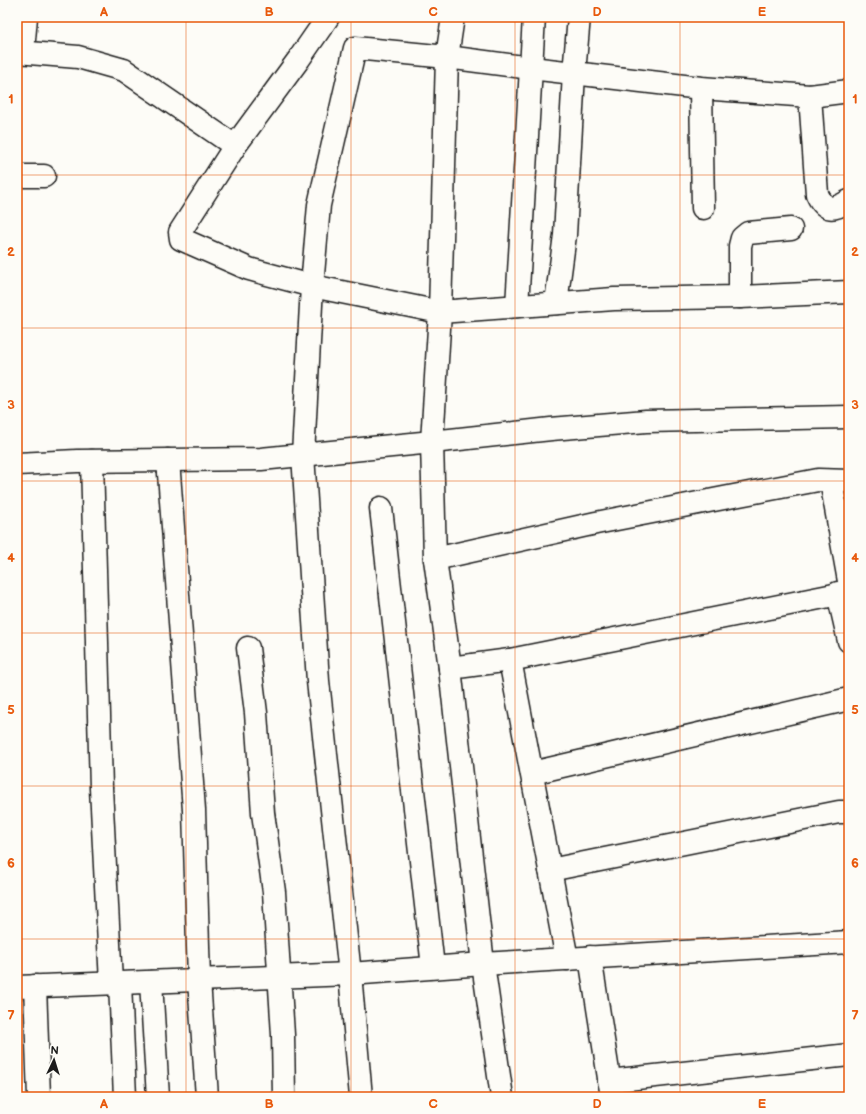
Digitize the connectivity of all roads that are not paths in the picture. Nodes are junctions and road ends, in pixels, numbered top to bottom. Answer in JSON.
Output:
{"nodes":[{"id":1,"x":26,"y":17,"type":"edge"},
{"id":2,"x":328,"y":17,"type":"edge"},
{"id":3,"x":453,"y":17,"type":"edge"},
{"id":4,"x":534,"y":17,"type":"edge"},
{"id":5,"x":579,"y":17,"type":"edge"},
{"id":6,"x":20,"y":52,"type":"edge"},
{"id":7,"x":447,"y":56,"type":"junction"},
{"id":8,"x":530,"y":68,"type":"junction"},
{"id":9,"x":574,"y":73,"type":"junction"},
{"id":10,"x":701,"y":88,"type":"junction"},
{"id":11,"x":849,"y":92,"type":"edge"},
{"id":12,"x":810,"y":96,"type":"junction"},
{"id":13,"x":235,"y":146,"type":"junction"},
{"id":14,"x":17,"y":176,"type":"edge"},
{"id":15,"x":44,"y":176,"type":"dead end"},
{"id":16,"x":849,"y":201,"type":"edge"},
{"id":17,"x":703,"y":208,"type":"dead end"},
{"id":18,"x":791,"y":229,"type":"dead end"},
{"id":19,"x":312,"y":286,"type":"junction"},
{"id":20,"x":849,"y":292,"type":"edge"},
{"id":21,"x":740,"y":297,"type":"junction"},
{"id":22,"x":556,"y":303,"type":"junction"},
{"id":23,"x":517,"y":306,"type":"junction"},
{"id":24,"x":440,"y":312,"type":"junction"},
{"id":25,"x":849,"y":417,"type":"edge"},
{"id":26,"x":432,"y":442,"type":"junction"},
{"id":27,"x":303,"y":455,"type":"junction"},
{"id":28,"x":168,"y":460,"type":"junction"},
{"id":29,"x":92,"y":461,"type":"junction"},
{"id":30,"x":17,"y":464,"type":"edge"},
{"id":31,"x":840,"y":481,"type":"edge"},
{"id":32,"x":381,"y":508,"type":"dead end"},
{"id":33,"x":435,"y":559,"type":"junction"},
{"id":34,"x":846,"y":589,"type":"edge"},
{"id":35,"x":849,"y":641,"type":"edge"},
{"id":36,"x":248,"y":648,"type":"dead end"},
{"id":37,"x":510,"y":660,"type":"junction"},
{"id":38,"x":450,"y":668,"type":"junction"},
{"id":39,"x":849,"y":699,"type":"edge"},
{"id":40,"x":532,"y":773,"type":"junction"},
{"id":41,"x":849,"y":812,"type":"edge"},
{"id":42,"x":550,"y":870,"type":"junction"},
{"id":43,"x":849,"y":942,"type":"edge"},
{"id":44,"x":590,"y":957,"type":"junction"},
{"id":45,"x":567,"y":959,"type":"junction"},
{"id":46,"x":483,"y":964,"type":"junction"},
{"id":47,"x":433,"y":967,"type":"junction"},
{"id":48,"x":350,"y":974,"type":"junction"},
{"id":49,"x":280,"y":976,"type":"junction"},
{"id":50,"x":199,"y":980,"type":"junction"},
{"id":51,"x":151,"y":982,"type":"junction"},
{"id":52,"x":115,"y":983,"type":"junction"},
{"id":53,"x":26,"y":987,"type":"edge"},
{"id":54,"x":849,"y":1055,"type":"edge"},
{"id":55,"x":610,"y":1089,"type":"edge"},
{"id":56,"x":38,"y":1097,"type":"edge"},
{"id":57,"x":125,"y":1097,"type":"edge"},
{"id":58,"x":158,"y":1097,"type":"edge"},
{"id":59,"x":207,"y":1097,"type":"edge"},
{"id":60,"x":284,"y":1097,"type":"edge"},
{"id":61,"x":361,"y":1097,"type":"edge"},
{"id":62,"x":502,"y":1097,"type":"edge"}],
"edges":[{"from":1,"to":6,"type":"street"},
{"from":2,"to":13,"type":"street"},
{"from":3,"to":7,"type":"street"},
{"from":4,"to":8,"type":"street"},
{"from":5,"to":9,"type":"street"},
{"from":6,"to":13,"type":"street"},
{"from":7,"to":8,"type":"street"},
{"from":7,"to":19,"type":"street"},
{"from":7,"to":24,"type":"street"},
{"from":8,"to":9,"type":"street"},
{"from":8,"to":23,"type":"street"},
{"from":9,"to":10,"type":"street"},
{"from":9,"to":22,"type":"street"},
{"from":10,"to":12,"type":"street"},
{"from":10,"to":17,"type":"street"},
{"from":11,"to":12,"type":"street"},
{"from":12,"to":16,"type":"street"},
{"from":13,"to":19,"type":"street"},
{"from":14,"to":15,"type":"street"},
{"from":18,"to":21,"type":"street"},
{"from":19,"to":24,"type":"street"},
{"from":19,"to":27,"type":"street"},
{"from":20,"to":21,"type":"street"},
{"from":21,"to":22,"type":"street"},
{"from":22,"to":23,"type":"street"},
{"from":23,"to":24,"type":"street"},
{"from":24,"to":26,"type":"street"},
{"from":25,"to":26,"type":"street"},
{"from":26,"to":27,"type":"street"},
{"from":26,"to":33,"type":"street"},
{"from":27,"to":28,"type":"street"},
{"from":27,"to":48,"type":"street"},
{"from":28,"to":29,"type":"street"},
{"from":28,"to":50,"type":"street"},
{"from":29,"to":30,"type":"street"},
{"from":29,"to":52,"type":"street"},
{"from":31,"to":33,"type":"street"},
{"from":31,"to":34,"type":"street"},
{"from":32,"to":47,"type":"street"},
{"from":33,"to":38,"type":"street"},
{"from":34,"to":35,"type":"street"},
{"from":34,"to":37,"type":"street"},
{"from":36,"to":49,"type":"street"},
{"from":37,"to":38,"type":"street"},
{"from":37,"to":40,"type":"street"},
{"from":38,"to":46,"type":"street"},
{"from":39,"to":40,"type":"street"},
{"from":40,"to":42,"type":"street"},
{"from":41,"to":42,"type":"street"},
{"from":42,"to":45,"type":"street"},
{"from":43,"to":44,"type":"street"},
{"from":44,"to":45,"type":"street"},
{"from":44,"to":55,"type":"street"},
{"from":45,"to":46,"type":"street"},
{"from":46,"to":47,"type":"street"},
{"from":46,"to":62,"type":"street"},
{"from":47,"to":48,"type":"street"},
{"from":48,"to":49,"type":"street"},
{"from":48,"to":61,"type":"street"},
{"from":49,"to":50,"type":"street"},
{"from":49,"to":60,"type":"street"},
{"from":50,"to":51,"type":"street"},
{"from":50,"to":59,"type":"street"},
{"from":51,"to":52,"type":"street"},
{"from":51,"to":58,"type":"street"},
{"from":52,"to":53,"type":"street"},
{"from":52,"to":57,"type":"street"},
{"from":53,"to":56,"type":"street"},
{"from":54,"to":55,"type":"street"}]}
